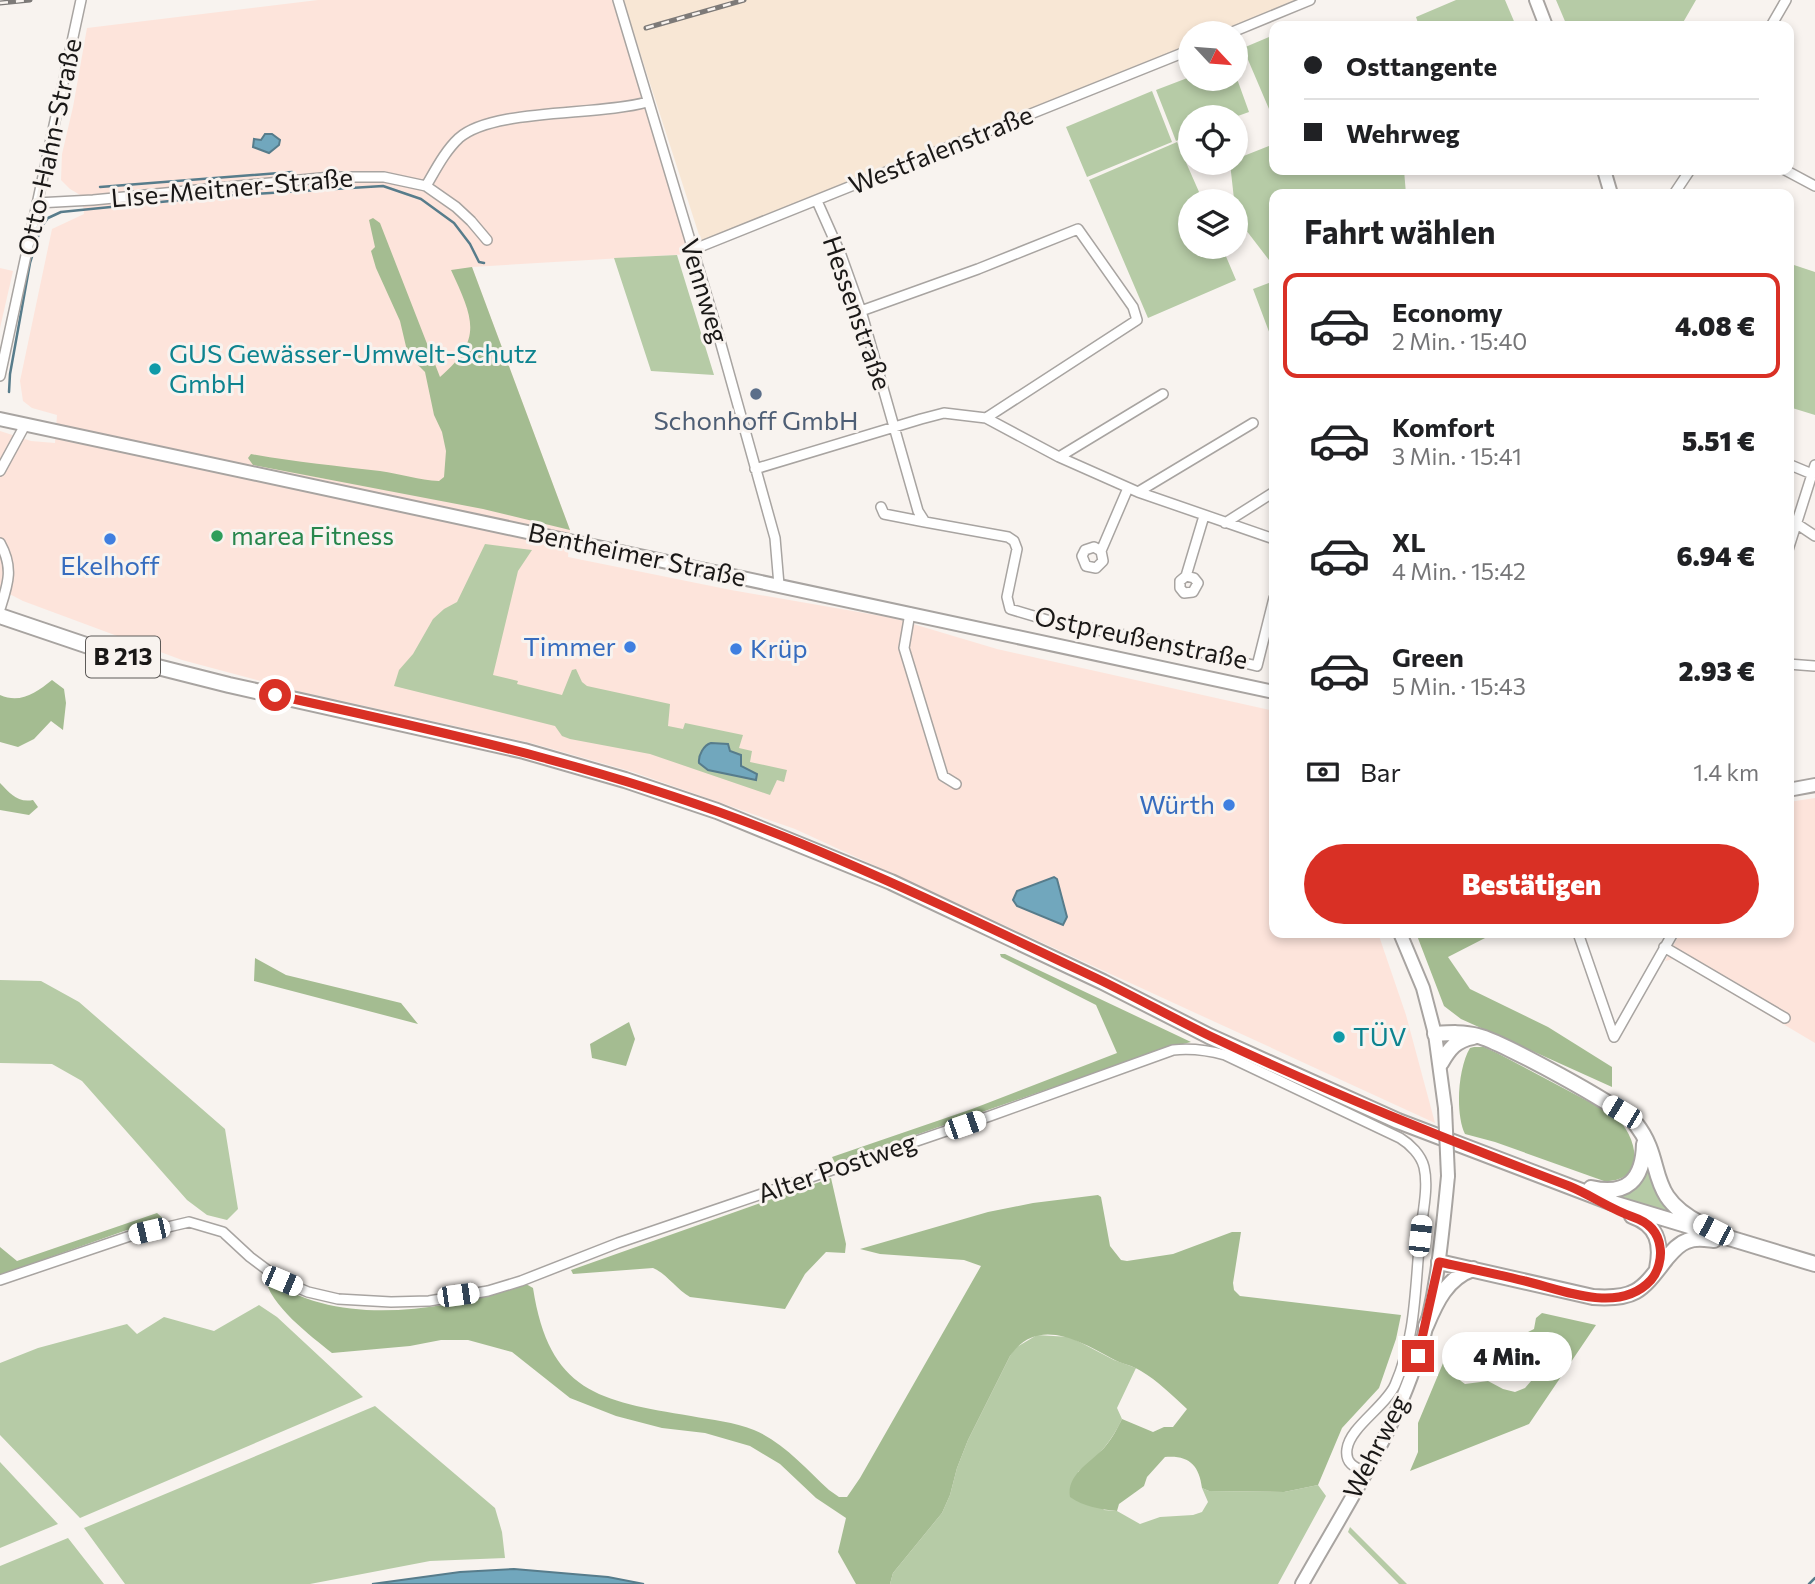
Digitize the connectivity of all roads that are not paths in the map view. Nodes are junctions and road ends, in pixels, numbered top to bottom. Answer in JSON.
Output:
{"nodes":[{"id":1,"x":81,"y":0,"type":"edge"},
{"id":2,"x":618,"y":0,"type":"edge"},
{"id":3,"x":1310,"y":0,"type":"edge"},
{"id":4,"x":1536,"y":0,"type":"edge"},
{"id":5,"x":1786,"y":0,"type":"edge"},
{"id":6,"x":1544,"y":21,"type":"edge"},
{"id":7,"x":1774,"y":21,"type":"edge"},
{"id":8,"x":1248,"y":26,"type":"edge"},
{"id":9,"x":1178,"y":55,"type":"edge"},
{"id":10,"x":647,"y":102,"type":"junction"},
{"id":11,"x":1794,"y":175,"type":"edge"},
{"id":12,"x":426,"y":186,"type":"junction"},
{"id":13,"x":1815,"y":186,"type":"edge"},
{"id":14,"x":817,"y":201,"type":"junction"},
{"id":15,"x":37,"y":203,"type":"junction"},
{"id":16,"x":487,"y":240,"type":"dead end"},
{"id":17,"x":692,"y":250,"type":"junction"},
{"id":18,"x":861,"y":311,"type":"junction"},
{"id":19,"x":0,"y":376,"type":"edge"},
{"id":20,"x":1163,"y":394,"type":"dead end"},
{"id":21,"x":986,"y":418,"type":"junction"},
{"id":22,"x":0,"y":419,"type":"edge"},
{"id":23,"x":1253,"y":423,"type":"dead end"},
{"id":24,"x":25,"y":425,"type":"junction"},
{"id":25,"x":895,"y":427,"type":"junction"},
{"id":26,"x":1059,"y":457,"type":"junction"},
{"id":27,"x":1794,"y":465,"type":"edge"},
{"id":28,"x":755,"y":469,"type":"junction"},
{"id":29,"x":1814,"y":469,"type":"edge"},
{"id":30,"x":0,"y":471,"type":"edge"},
{"id":31,"x":1128,"y":488,"type":"junction"},
{"id":32,"x":1138,"y":492,"type":"junction"},
{"id":33,"x":1269,"y":495,"type":"edge"},
{"id":34,"x":881,"y":507,"type":"dead end"},
{"id":35,"x":1204,"y":516,"type":"junction"},
{"id":36,"x":925,"y":522,"type":"junction"},
{"id":37,"x":1225,"y":523,"type":"junction"},
{"id":38,"x":1797,"y":524,"type":"junction"},
{"id":39,"x":1794,"y":533,"type":"edge"},
{"id":40,"x":1815,"y":536,"type":"edge"},
{"id":41,"x":1269,"y":537,"type":"edge"},
{"id":42,"x":0,"y":543,"type":"edge"},
{"id":43,"x":1101,"y":551,"type":"dead end"},
{"id":44,"x":1186,"y":576,"type":"dead end"},
{"id":45,"x":779,"y":585,"type":"junction"},
{"id":46,"x":0,"y":612,"type":"edge"},
{"id":47,"x":909,"y":613,"type":"junction"},
{"id":48,"x":1269,"y":618,"type":"edge"},
{"id":49,"x":1794,"y":664,"type":"edge"},
{"id":50,"x":1814,"y":666,"type":"edge"},
{"id":51,"x":1269,"y":691,"type":"edge"},
{"id":52,"x":956,"y":784,"type":"dead end"},
{"id":53,"x":1815,"y":785,"type":"edge"},
{"id":54,"x":1794,"y":789,"type":"edge"},
{"id":55,"x":1402,"y":938,"type":"edge"},
{"id":56,"x":1580,"y":938,"type":"edge"},
{"id":57,"x":1669,"y":938,"type":"edge"},
{"id":58,"x":1664,"y":947,"type":"junction"},
{"id":59,"x":1785,"y":1018,"type":"dead end"},
{"id":60,"x":1435,"y":1034,"type":"junction"},
{"id":61,"x":1481,"y":1036,"type":"junction"},
{"id":62,"x":1441,"y":1063,"type":"junction"},
{"id":63,"x":1644,"y":1139,"type":"junction"},
{"id":64,"x":1553,"y":1180,"type":"junction"},
{"id":65,"x":1588,"y":1193,"type":"junction"},
{"id":66,"x":1737,"y":1242,"type":"junction"},
{"id":67,"x":1439,"y":1262,"type":"junction"},
{"id":68,"x":1815,"y":1264,"type":"edge"},
{"id":69,"x":1473,"y":1269,"type":"junction"},
{"id":70,"x":1657,"y":1270,"type":"junction"},
{"id":71,"x":0,"y":1280,"type":"edge"},
{"id":72,"x":1426,"y":1326,"type":"junction"},
{"id":73,"x":1365,"y":1472,"type":"junction"},
{"id":74,"x":1302,"y":1584,"type":"edge"}],
"edges":[{"from":1,"to":15,"type":"street","name":"Otto-Hahn-Straße"},
{"from":2,"to":10,"type":"street","name":"Vennweg"},
{"from":3,"to":8,"type":"street"},
{"from":4,"to":6,"type":"street"},
{"from":5,"to":7,"type":"street"},
{"from":9,"to":14,"type":"street","name":"Westfalenstraße"},
{"from":10,"to":12,"type":"street"},
{"from":10,"to":17,"type":"street","name":"Vennweg"},
{"from":11,"to":13,"type":"street"},
{"from":12,"to":15,"type":"street","name":"Lise-Meitner-Straße"},
{"from":12,"to":16,"type":"street","name":"Lise-Meitner-Straße"},
{"from":14,"to":17,"type":"street","name":"Westfalenstraße"},
{"from":14,"to":18,"type":"street","name":"Hessenstraße"},
{"from":15,"to":19,"type":"street","name":"Otto-Hahn-Straße"},
{"from":17,"to":28,"type":"street","name":"Vennweg"},
{"from":18,"to":21,"type":"street"},
{"from":18,"to":25,"type":"street","name":"Hessenstraße"},
{"from":20,"to":26,"type":"street"},
{"from":21,"to":25,"type":"street"},
{"from":21,"to":26,"type":"street"},
{"from":22,"to":24,"type":"street","name":"Bentheimer Straße"},
{"from":23,"to":32,"type":"street"},
{"from":24,"to":30,"type":"street"},
{"from":24,"to":45,"type":"street","name":"Bentheimer Straße"},
{"from":25,"to":28,"type":"street"},
{"from":25,"to":36,"type":"street"},
{"from":26,"to":31,"type":"street"},
{"from":27,"to":29,"type":"street"},
{"from":28,"to":45,"type":"street","name":"Vennweg"},
{"from":29,"to":38,"type":"street"},
{"from":31,"to":32,"type":"street"},
{"from":31,"to":43,"type":"street"},
{"from":32,"to":35,"type":"street"},
{"from":33,"to":37,"type":"street"},
{"from":34,"to":36,"type":"street"},
{"from":35,"to":37,"type":"street"},
{"from":35,"to":44,"type":"street"},
{"from":36,"to":48,"type":"street","name":"Ostpreußenstraße"},
{"from":37,"to":41,"type":"street"},
{"from":38,"to":39,"type":"street"},
{"from":38,"to":40,"type":"street"},
{"from":42,"to":46,"type":"street"},
{"from":45,"to":47,"type":"street","name":"Bentheimer Straße"},
{"from":46,"to":64,"type":"main road","number":"B 213"},
{"from":47,"to":51,"type":"street","name":"Bentheimer Straße"},
{"from":47,"to":52,"type":"street"},
{"from":49,"to":50,"type":"street"},
{"from":53,"to":54,"type":"street"},
{"from":55,"to":60,"type":"street","name":"Wehrweg"},
{"from":56,"to":58,"type":"street"},
{"from":57,"to":58,"type":"street"},
{"from":58,"to":59,"type":"street"},
{"from":60,"to":61,"type":"main road"},
{"from":60,"to":62,"type":"street","name":"Wehrweg"},
{"from":61,"to":62,"type":"main road"},
{"from":61,"to":63,"type":"main road"},
{"from":62,"to":67,"type":"street","name":"Wehrweg","bridge":true},
{"from":63,"to":64,"type":"main road"},
{"from":63,"to":66,"type":"main road"},
{"from":64,"to":65,"type":"main road","number":"B 213"},
{"from":65,"to":66,"type":"main road","number":"B 213"},
{"from":65,"to":70,"type":"main road"},
{"from":66,"to":68,"type":"main road","number":"B 213"},
{"from":66,"to":70,"type":"main road"},
{"from":67,"to":69,"type":"main road"},
{"from":67,"to":72,"type":"street","name":"Wehrweg"},
{"from":69,"to":70,"type":"main road"},
{"from":69,"to":72,"type":"main road"},
{"from":71,"to":73,"type":"street","name":"Alter Postweg"},
{"from":72,"to":73,"type":"street","name":"Wehrweg"},
{"from":73,"to":74,"type":"street","name":"Wehrweg"}]}
